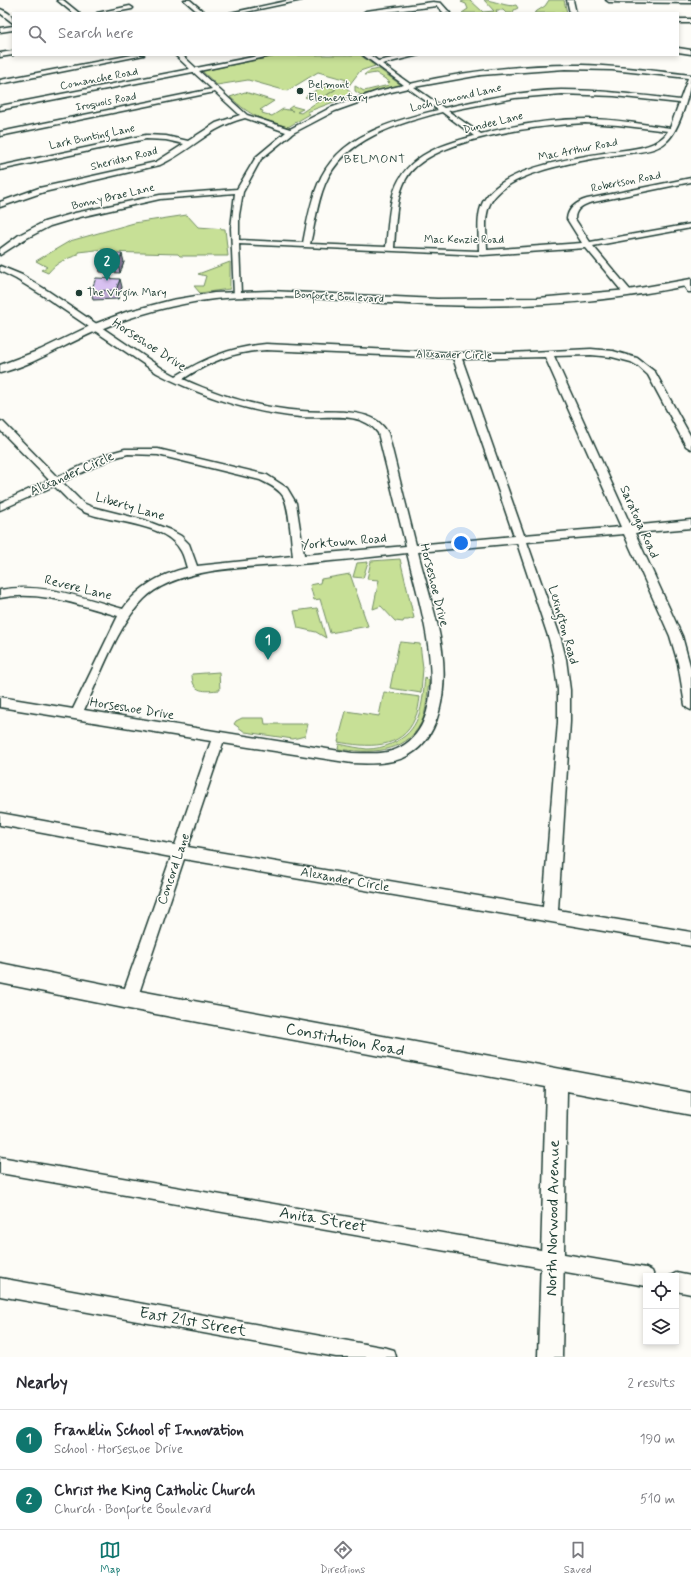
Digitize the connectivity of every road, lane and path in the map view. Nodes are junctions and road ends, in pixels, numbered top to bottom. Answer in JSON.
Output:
{"nodes":[{"id":1,"x":60,"y":0,"type":"edge"},
{"id":2,"x":187,"y":0,"type":"edge"},
{"id":3,"x":255,"y":0,"type":"edge"},
{"id":4,"x":299,"y":0,"type":"edge"},
{"id":5,"x":570,"y":0,"type":"edge"},
{"id":6,"x":609,"y":0,"type":"edge"},
{"id":7,"x":691,"y":1,"type":"edge"},
{"id":8,"x":265,"y":7,"type":"junction"},
{"id":9,"x":0,"y":11,"type":"edge"},
{"id":10,"x":75,"y":12,"type":"edge"},
{"id":11,"x":104,"y":12,"type":"edge"},
{"id":12,"x":134,"y":12,"type":"edge"},
{"id":13,"x":201,"y":12,"type":"edge"},
{"id":14,"x":238,"y":12,"type":"edge"},
{"id":15,"x":373,"y":12,"type":"edge"},
{"id":16,"x":447,"y":12,"type":"edge"},
{"id":17,"x":573,"y":12,"type":"edge"},
{"id":18,"x":12,"y":19,"type":"edge"},
{"id":19,"x":679,"y":21,"type":"edge"},
{"id":20,"x":691,"y":21,"type":"edge"},
{"id":21,"x":12,"y":28,"type":"edge"},
{"id":22,"x":0,"y":30,"type":"edge"},
{"id":23,"x":679,"y":50,"type":"edge"},
{"id":24,"x":691,"y":52,"type":"edge"},
{"id":25,"x":12,"y":53,"type":"edge"},
{"id":26,"x":0,"y":55,"type":"edge"},
{"id":27,"x":136,"y":56,"type":"edge"},
{"id":28,"x":179,"y":56,"type":"edge"},
{"id":29,"x":267,"y":56,"type":"edge"},
{"id":30,"x":367,"y":56,"type":"edge"},
{"id":31,"x":411,"y":56,"type":"edge"},
{"id":32,"x":377,"y":63,"type":"junction"},
{"id":33,"x":195,"y":70,"type":"junction"},
{"id":34,"x":691,"y":78,"type":"edge"},
{"id":35,"x":0,"y":82,"type":"edge"},
{"id":36,"x":410,"y":86,"type":"junction"},
{"id":37,"x":217,"y":90,"type":"junction"},
{"id":38,"x":682,"y":102,"type":"junction"},
{"id":39,"x":0,"y":108,"type":"edge"},
{"id":40,"x":442,"y":110,"type":"junction"},
{"id":41,"x":245,"y":116,"type":"junction"},
{"id":42,"x":673,"y":130,"type":"junction"},
{"id":43,"x":291,"y":131,"type":"junction"},
{"id":44,"x":0,"y":134,"type":"edge"},
{"id":45,"x":480,"y":137,"type":"junction"},
{"id":46,"x":189,"y":143,"type":"junction"},
{"id":47,"x":0,"y":168,"type":"edge"},
{"id":48,"x":691,"y":180,"type":"edge"},
{"id":49,"x":239,"y":191,"type":"junction"},
{"id":50,"x":0,"y":204,"type":"edge"},
{"id":51,"x":691,"y":226,"type":"edge"},
{"id":52,"x":236,"y":242,"type":"junction"},
{"id":53,"x":588,"y":245,"type":"junction"},
{"id":54,"x":306,"y":246,"type":"junction"},
{"id":55,"x":390,"y":250,"type":"junction"},
{"id":56,"x":0,"y":253,"type":"edge"},
{"id":57,"x":482,"y":253,"type":"junction"},
{"id":58,"x":0,"y":268,"type":"edge"},
{"id":59,"x":689,"y":285,"type":"edge"},
{"id":60,"x":628,"y":292,"type":"junction"},
{"id":61,"x":237,"y":294,"type":"junction"},
{"id":62,"x":96,"y":327,"type":"junction"},
{"id":63,"x":549,"y":355,"type":"junction"},
{"id":64,"x":457,"y":356,"type":"junction"},
{"id":65,"x":0,"y":369,"type":"edge"},
{"id":66,"x":176,"y":380,"type":"junction"},
{"id":67,"x":0,"y":424,"type":"edge"},
{"id":68,"x":691,"y":446,"type":"edge"},
{"id":69,"x":56,"y":481,"type":"junction"},
{"id":70,"x":0,"y":507,"type":"edge"},
{"id":71,"x":691,"y":524,"type":"edge"},
{"id":72,"x":627,"y":529,"type":"junction"},
{"id":73,"x":522,"y":540,"type":"junction"},
{"id":74,"x":411,"y":551,"type":"junction"},
{"id":75,"x":299,"y":560,"type":"junction"},
{"id":76,"x":193,"y":570,"type":"junction"},
{"id":77,"x":0,"y":594,"type":"edge"},
{"id":78,"x":124,"y":614,"type":"junction"},
{"id":79,"x":0,"y":702,"type":"edge"},
{"id":80,"x":691,"y":705,"type":"edge"},
{"id":81,"x":76,"y":714,"type":"junction"},
{"id":82,"x":218,"y":738,"type":"junction"},
{"id":83,"x":0,"y":819,"type":"edge"},
{"id":84,"x":180,"y":852,"type":"junction"},
{"id":85,"x":550,"y":915,"type":"junction"},
{"id":86,"x":691,"y":939,"type":"edge"},
{"id":87,"x":0,"y":973,"type":"edge"},
{"id":88,"x":129,"y":999,"type":"junction"},
{"id":89,"x":557,"y":1080,"type":"junction"},
{"id":90,"x":691,"y":1104,"type":"edge"},
{"id":91,"x":0,"y":1165,"type":"edge"},
{"id":92,"x":552,"y":1260,"type":"junction"},
{"id":93,"x":643,"y":1276,"type":"edge"},
{"id":94,"x":679,"y":1283,"type":"edge"},
{"id":95,"x":691,"y":1285,"type":"edge"},
{"id":96,"x":0,"y":1286,"type":"edge"},
{"id":97,"x":387,"y":1357,"type":"edge"},
{"id":98,"x":550,"y":1357,"type":"edge"}],
"edges":[{"from":1,"to":10,"type":"street"},
{"from":2,"to":13,"type":"street"},
{"from":3,"to":8,"type":"street"},
{"from":4,"to":8,"type":"street"},
{"from":5,"to":17,"type":"street"},
{"from":6,"to":7,"type":"street"},
{"from":8,"to":14,"type":"street"},
{"from":9,"to":18,"type":"street"},
{"from":11,"to":12,"type":"street"},
{"from":15,"to":16,"type":"street"},
{"from":19,"to":20,"type":"street"},
{"from":21,"to":22,"type":"street"},
{"from":23,"to":24,"type":"street"},
{"from":25,"to":26,"type":"street"},
{"from":27,"to":35,"type":"street"},
{"from":28,"to":33,"type":"street"},
{"from":29,"to":33,"type":"street","name":"Comanche Road"},
{"from":30,"to":32,"type":"street"},
{"from":31,"to":32,"type":"street"},
{"from":32,"to":36,"type":"street"},
{"from":33,"to":37,"type":"street"},
{"from":33,"to":39,"type":"street","name":"Comanche Road"},
{"from":34,"to":36,"type":"street"},
{"from":34,"to":38,"type":"street","name":"Mac Arthur Road"},
{"from":36,"to":40,"type":"street"},
{"from":36,"to":43,"type":"street"},
{"from":37,"to":41,"type":"street"},
{"from":37,"to":44,"type":"street","name":"Iroquois Road"},
{"from":38,"to":40,"type":"street","name":"Loch Lomond Lane"},
{"from":38,"to":42,"type":"street","name":"Mac Arthur Road"},
{"from":40,"to":45,"type":"street"},
{"from":40,"to":54,"type":"street","name":"Loch Lomond Lane"},
{"from":41,"to":43,"type":"street"},
{"from":41,"to":46,"type":"street","name":"Sheridan Road"},
{"from":42,"to":45,"type":"street","name":"Dundee Lane"},
{"from":42,"to":57,"type":"street","name":"Mac Arthur Road"},
{"from":43,"to":49,"type":"street"},
{"from":45,"to":55,"type":"street","name":"Dundee Lane"},
{"from":46,"to":47,"type":"street","name":"Lark Bunting Lane"},
{"from":46,"to":50,"type":"street","name":"Sheridan Road"},
{"from":48,"to":53,"type":"street","name":"Robertson Road"},
{"from":49,"to":52,"type":"street"},
{"from":49,"to":56,"type":"street","name":"Bonny Brae Lane"},
{"from":51,"to":53,"type":"street","name":"Mac Kenzie Road"},
{"from":52,"to":54,"type":"street","name":"Mac Kenzie Road"},
{"from":52,"to":61,"type":"street"},
{"from":53,"to":57,"type":"street","name":"Mac Kenzie Road"},
{"from":53,"to":60,"type":"street","name":"Robertson Road"},
{"from":54,"to":55,"type":"street","name":"Mac Kenzie Road"},
{"from":55,"to":57,"type":"street","name":"Mac Kenzie Road"},
{"from":58,"to":62,"type":"street","name":"Horseshoe Drive"},
{"from":59,"to":60,"type":"main road","name":"Bonforte Boulevard"},
{"from":60,"to":61,"type":"main road","name":"Bonforte Boulevard"},
{"from":61,"to":62,"type":"main road","name":"Bonforte Boulevard"},
{"from":62,"to":65,"type":"main road","name":"Bonforte Boulevard"},
{"from":62,"to":66,"type":"street","name":"Horseshoe Drive"},
{"from":63,"to":64,"type":"street","name":"Alexander Circle"},
{"from":63,"to":68,"type":"street","name":"Alexander Circle"},
{"from":63,"to":72,"type":"street","name":"Saratoga Road"},
{"from":64,"to":66,"type":"street","name":"Alexander Circle"},
{"from":64,"to":73,"type":"street","name":"Lexington Road"},
{"from":66,"to":74,"type":"street","name":"Horseshoe Drive"},
{"from":67,"to":69,"type":"street","name":"Liberty Lane"},
{"from":69,"to":70,"type":"street","name":"Alexander Circle"},
{"from":69,"to":75,"type":"street","name":"Alexander Circle"},
{"from":69,"to":76,"type":"street","name":"Liberty Lane"},
{"from":71,"to":72,"type":"street","name":"Yorktown Road"},
{"from":72,"to":73,"type":"street","name":"Yorktown Road"},
{"from":72,"to":80,"type":"street","name":"Saratoga Road"},
{"from":73,"to":74,"type":"street","name":"Yorktown Road"},
{"from":73,"to":85,"type":"street","name":"Lexington Road"},
{"from":74,"to":75,"type":"street","name":"Yorktown Road"},
{"from":74,"to":82,"type":"street","name":"Horseshoe Drive"},
{"from":75,"to":76,"type":"street","name":"Yorktown Road"},
{"from":76,"to":78,"type":"street","name":"Yorktown Road"},
{"from":77,"to":78,"type":"street","name":"Revere Lane"},
{"from":78,"to":81,"type":"street","name":"Yorktown Road"},
{"from":79,"to":81,"type":"street","name":"Horseshoe Drive"},
{"from":81,"to":82,"type":"street","name":"Horseshoe Drive"},
{"from":82,"to":84,"type":"street","name":"Concord Lane"},
{"from":83,"to":84,"type":"street","name":"Alexander Circle"},
{"from":84,"to":85,"type":"street","name":"Alexander Circle"},
{"from":84,"to":88,"type":"street","name":"Concord Lane"},
{"from":85,"to":86,"type":"street","name":"Alexander Circle"},
{"from":87,"to":88,"type":"main road","name":"Constitution Road"},
{"from":88,"to":89,"type":"main road","name":"Constitution Road"},
{"from":89,"to":90,"type":"main road","name":"Constitution Road"},
{"from":89,"to":92,"type":"main road","name":"North Norwood Avenue"},
{"from":91,"to":92,"type":"street","name":"Anita Street"},
{"from":92,"to":93,"type":"street","name":"Anita Street"},
{"from":92,"to":98,"type":"main road","name":"North Norwood Avenue"},
{"from":94,"to":95,"type":"street"},
{"from":96,"to":97,"type":"street","name":"East 21st Street"}]}
